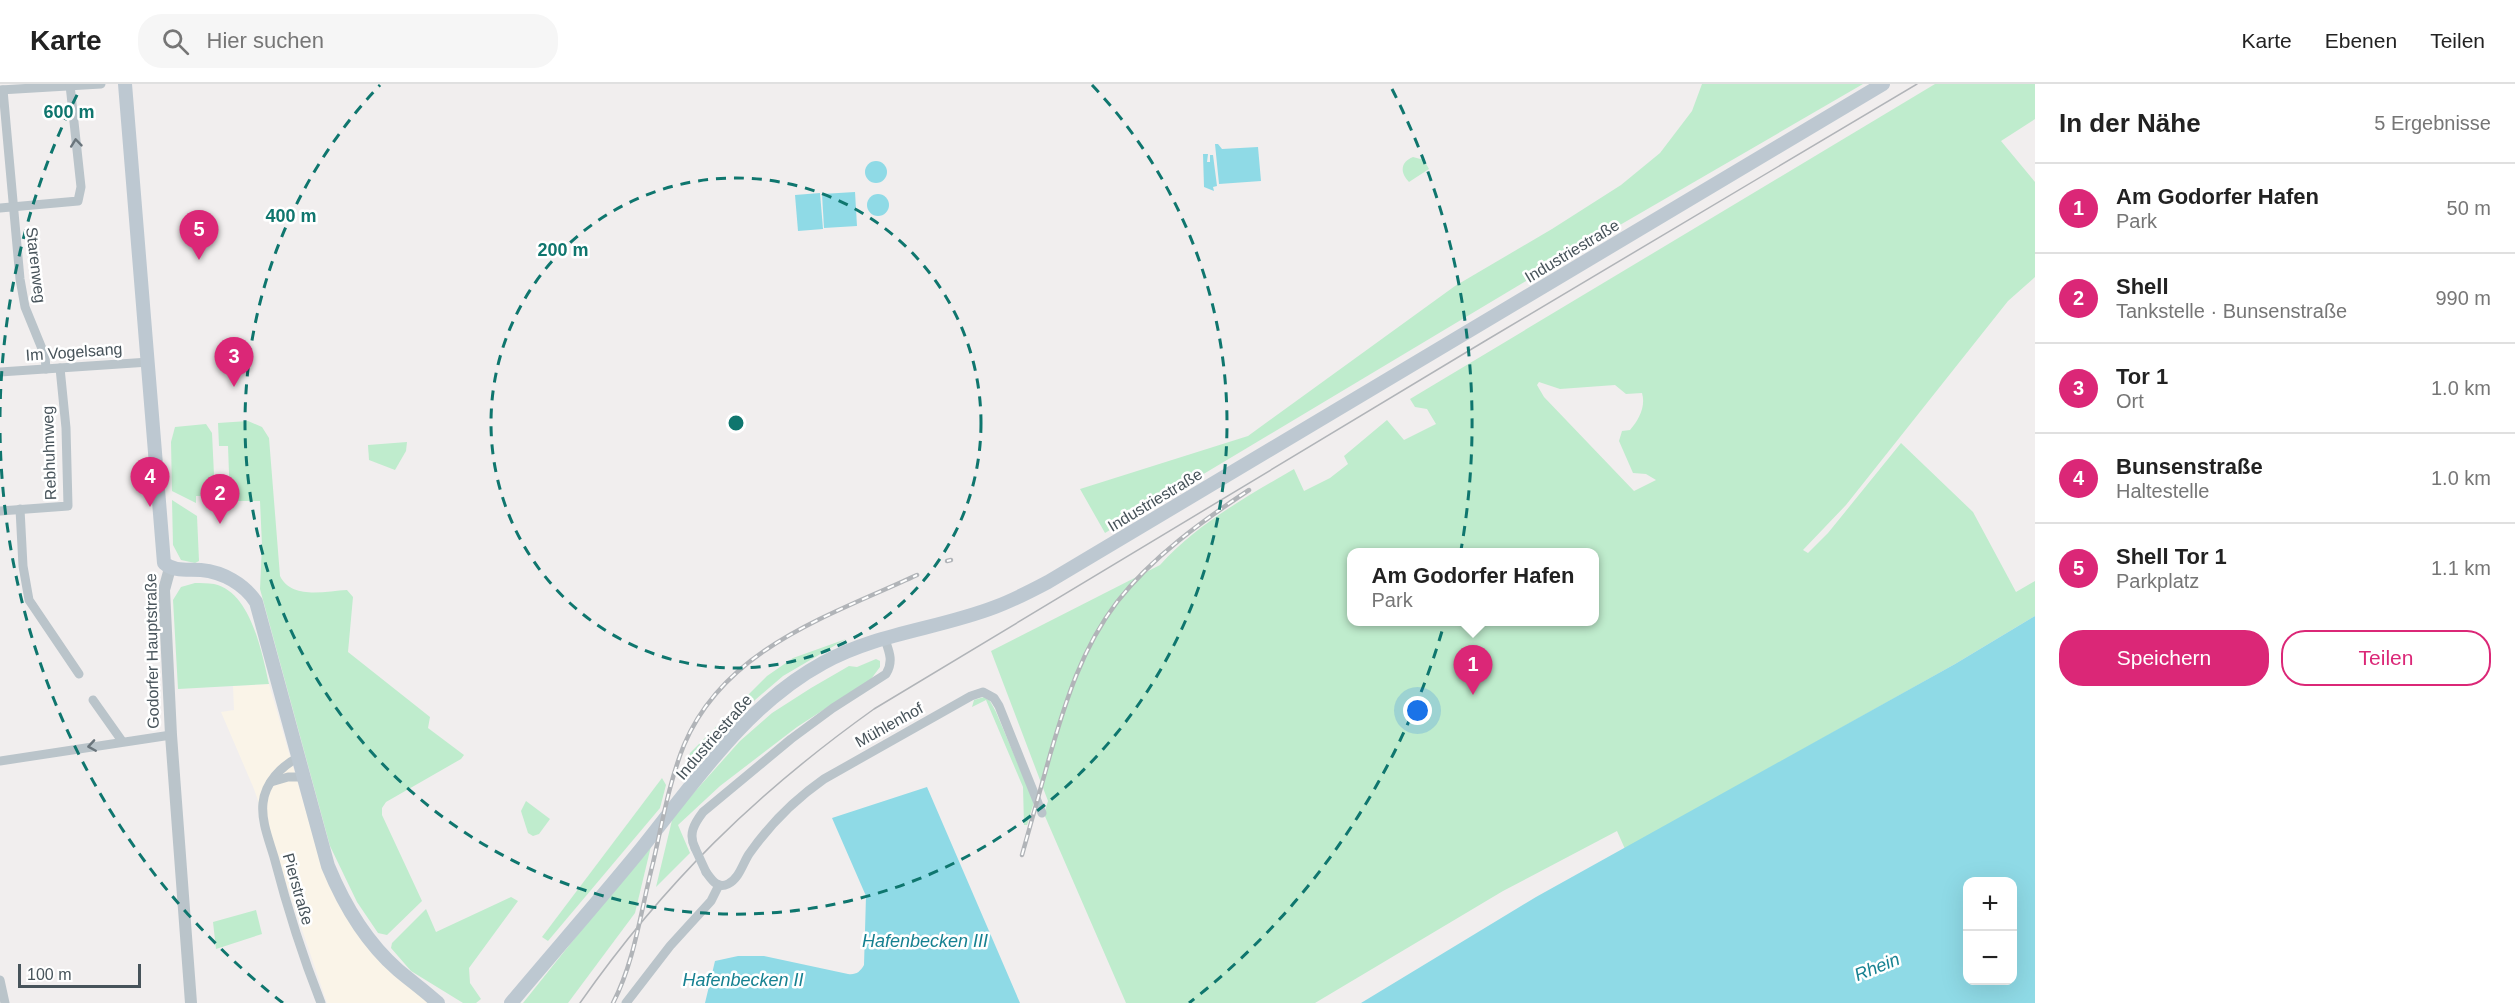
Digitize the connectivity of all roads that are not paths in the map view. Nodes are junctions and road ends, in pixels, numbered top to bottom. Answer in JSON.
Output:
{"nodes":[{"id":1,"x":101,"y":84,"type":"edge"},
{"id":2,"x":125,"y":84,"type":"edge"},
{"id":3,"x":1883,"y":84,"type":"edge"},
{"id":4,"x":70,"y":85,"type":"edge"},
{"id":5,"x":2,"y":90,"type":"edge"},
{"id":6,"x":14,"y":207,"type":"junction"},
{"id":7,"x":0,"y":208,"type":"edge"},
{"id":8,"x":149,"y":362,"type":"junction"},
{"id":9,"x":60,"y":368,"type":"junction"},
{"id":10,"x":46,"y":369,"type":"junction"},
{"id":11,"x":0,"y":372,"type":"edge"},
{"id":12,"x":20,"y":509,"type":"junction"},
{"id":13,"x":0,"y":511,"type":"edge"},
{"id":14,"x":170,"y":568,"type":"junction"},
{"id":15,"x":884,"y":637,"type":"junction"},
{"id":16,"x":79,"y":674,"type":"dead end"},
{"id":17,"x":93,"y":700,"type":"dead end"},
{"id":18,"x":171,"y":735,"type":"junction"},
{"id":19,"x":122,"y":741,"type":"junction"},
{"id":20,"x":299,"y":758,"type":"junction"},
{"id":21,"x":0,"y":761,"type":"edge"},
{"id":22,"x":304,"y":777,"type":"junction"},
{"id":23,"x":271,"y":782,"type":"junction"},
{"id":24,"x":1042,"y":813,"type":"dead end"},
{"id":25,"x":719,"y":885,"type":"junction"},
{"id":26,"x":532,"y":978,"type":"junction"},
{"id":27,"x":0,"y":980,"type":"edge"},
{"id":28,"x":421,"y":988,"type":"junction"},
{"id":29,"x":4,"y":1003,"type":"edge"},
{"id":30,"x":191,"y":1003,"type":"edge"},
{"id":31,"x":321,"y":1003,"type":"edge"},
{"id":32,"x":438,"y":1003,"type":"edge"},
{"id":33,"x":447,"y":1003,"type":"edge"},
{"id":34,"x":500,"y":1003,"type":"edge"},
{"id":35,"x":511,"y":1003,"type":"edge"},
{"id":36,"x":626,"y":1003,"type":"edge"}],
"edges":[{"from":1,"to":4,"type":"street"},
{"from":2,"to":8,"type":"main road","name":"Godorfer Hauptstraße"},
{"from":3,"to":15,"type":"main road","name":"Industriestraße"},
{"from":4,"to":5,"type":"street"},
{"from":6,"to":4,"type":"street","one_way":true},
{"from":5,"to":6,"type":"street","name":"Starenweg"},
{"from":6,"to":7,"type":"street"},
{"from":6,"to":10,"type":"street","name":"Starenweg"},
{"from":8,"to":9,"type":"street","name":"Im Vogelsang"},
{"from":8,"to":14,"type":"main road","name":"Godorfer Hauptstraße"},
{"from":9,"to":10,"type":"street","name":"Im Vogelsang"},
{"from":9,"to":12,"type":"street","name":"Rebhuhnweg"},
{"from":10,"to":11,"type":"street","name":"Im Vogelsang"},
{"from":12,"to":13,"type":"street","name":"Rebhuhnweg"},
{"from":12,"to":16,"type":"street"},
{"from":14,"to":18,"type":"street","name":"Godorfer Hauptstraße"},
{"from":14,"to":20,"type":"main road"},
{"from":15,"to":25,"type":"street","bridge":true},
{"from":15,"to":26,"type":"main road","name":"Industriestraße"},
{"from":17,"to":19,"type":"street"},
{"from":18,"to":19,"type":"street"},
{"from":18,"to":30,"type":"street","name":"Godorfer Hauptstraße"},
{"from":19,"to":21,"type":"street","one_way":true},
{"from":20,"to":22,"type":"main road"},
{"from":20,"to":23,"type":"street","name":"Pierstraße"},
{"from":22,"to":23,"type":"street"},
{"from":22,"to":28,"type":"main road"},
{"from":23,"to":31,"type":"street","name":"Pierstraße"},
{"from":24,"to":25,"type":"street","name":"Mühlenhof"},
{"from":25,"to":36,"type":"street","name":"Mühlenhof"},
{"from":26,"to":34,"type":"main road"},
{"from":26,"to":35,"type":"main road","name":"Industriestraße"},
{"from":27,"to":29,"type":"street"},
{"from":28,"to":32,"type":"main road"},
{"from":28,"to":33,"type":"main road"}]}
